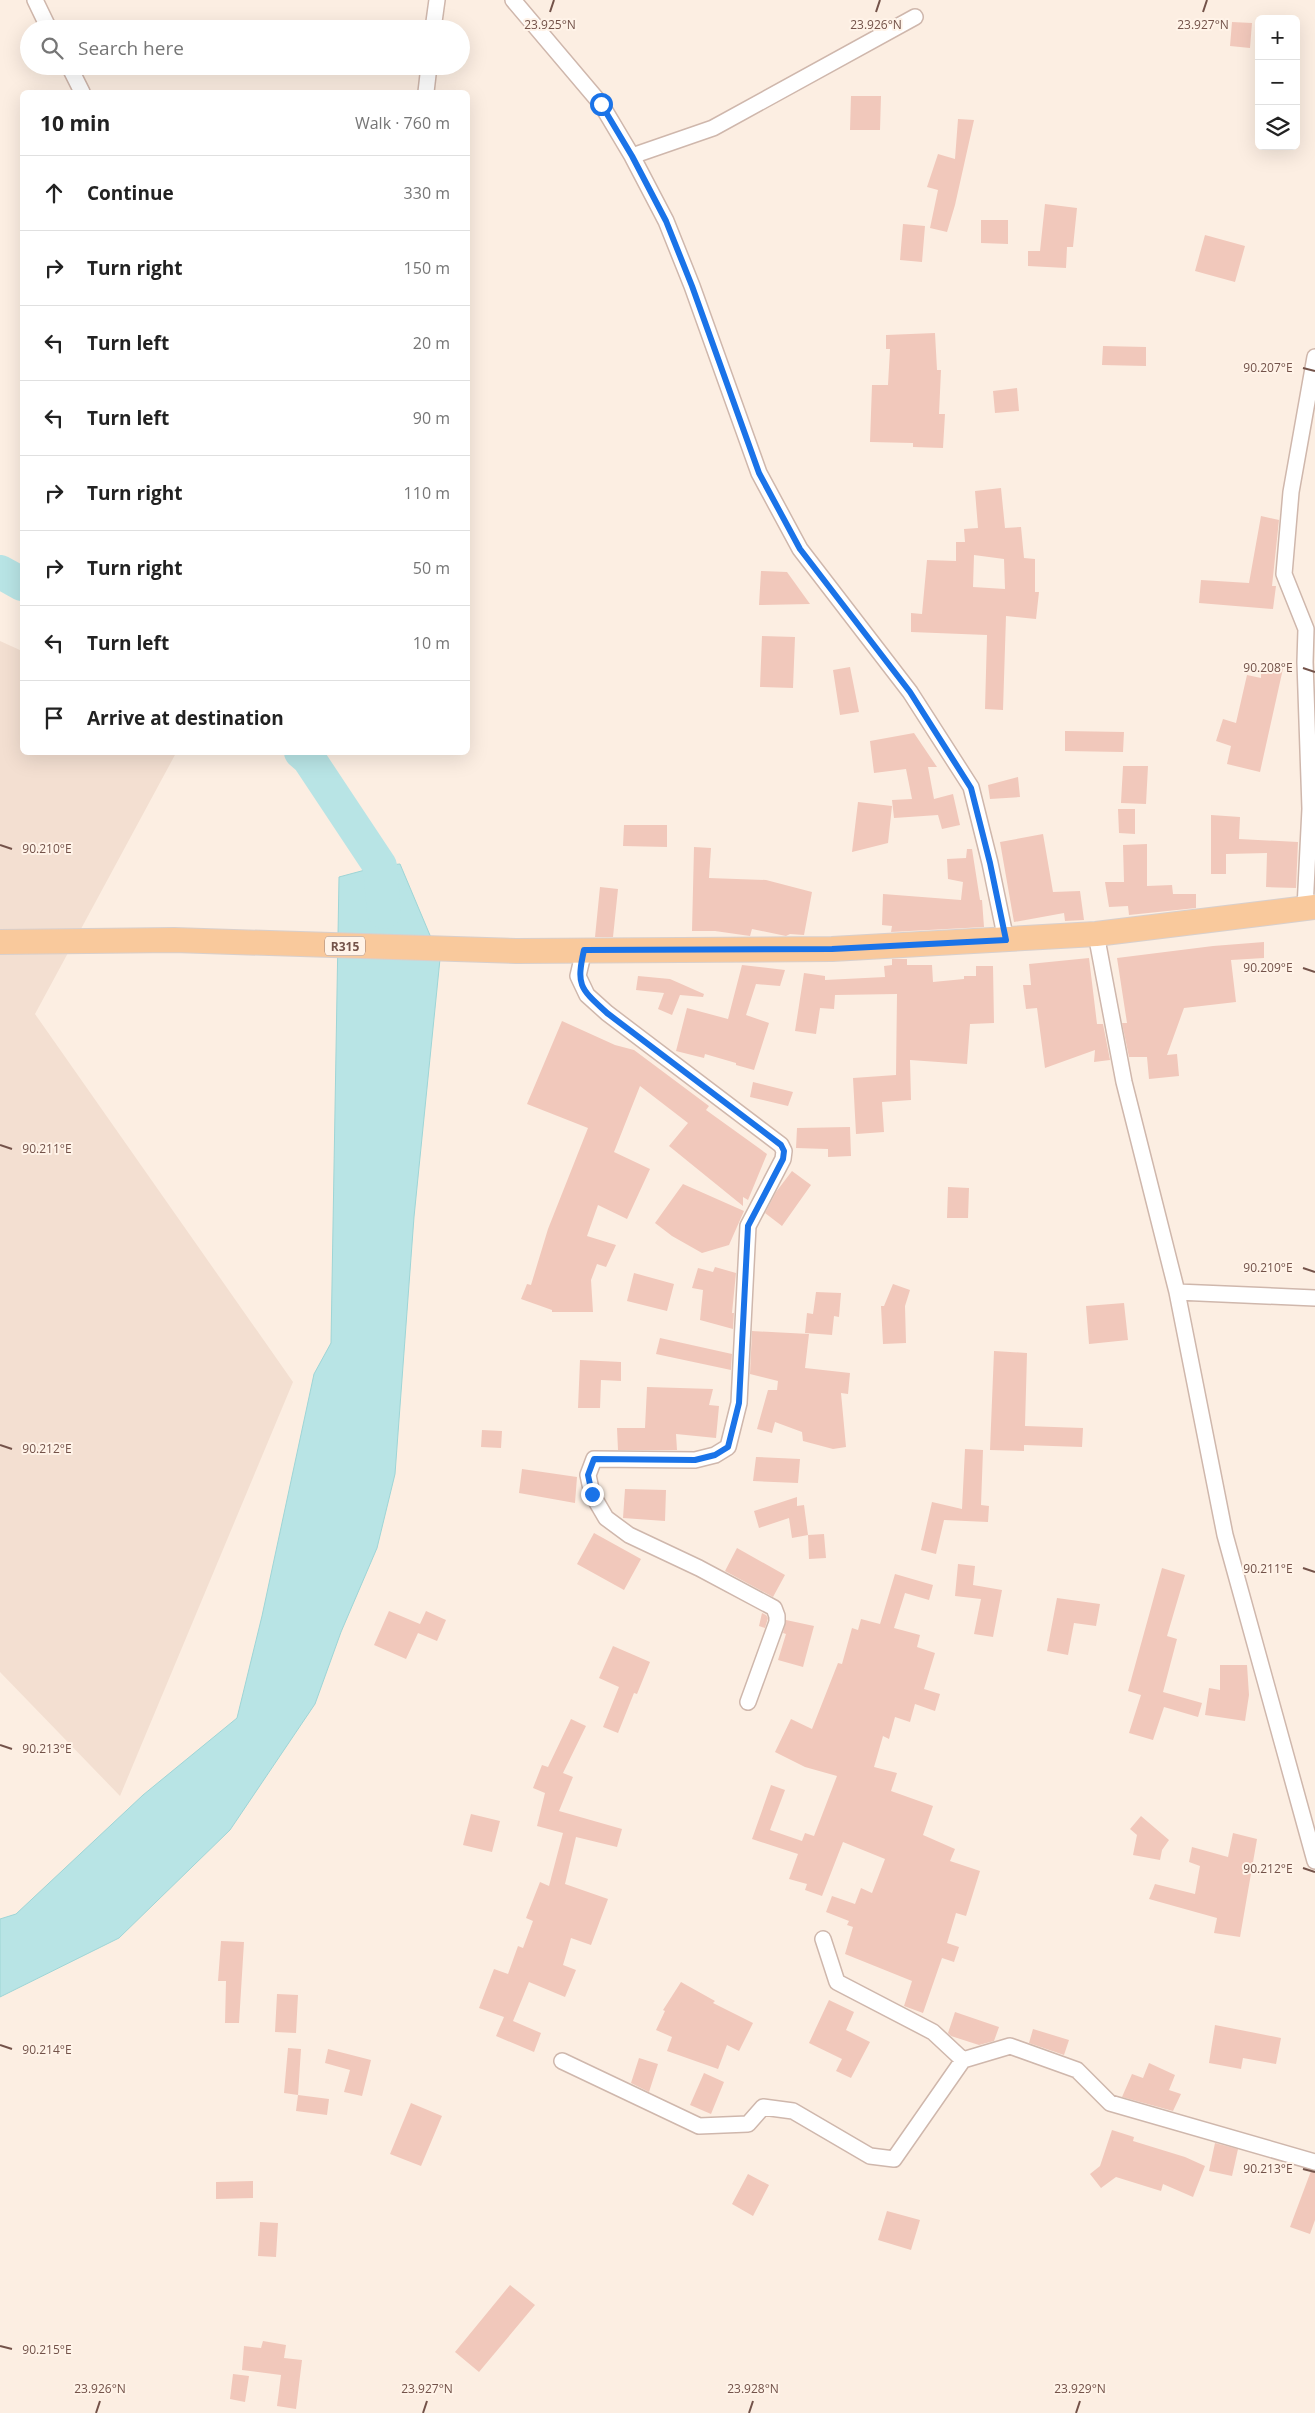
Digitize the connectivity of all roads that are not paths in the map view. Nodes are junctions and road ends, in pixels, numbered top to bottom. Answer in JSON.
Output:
{"nodes":[{"id":1,"x":36,"y":0,"type":"edge"},
{"id":2,"x":437,"y":0,"type":"edge"},
{"id":3,"x":512,"y":0,"type":"edge"},
{"id":4,"x":915,"y":17,"type":"dead end"},
{"id":5,"x":45,"y":20,"type":"edge"},
{"id":6,"x":435,"y":20,"type":"edge"},
{"id":7,"x":74,"y":75,"type":"edge"},
{"id":8,"x":428,"y":75,"type":"edge"},
{"id":9,"x":81,"y":90,"type":"edge"},
{"id":10,"x":426,"y":90,"type":"edge"},
{"id":11,"x":632,"y":156,"type":"junction"},
{"id":12,"x":1315,"y":357,"type":"edge"},
{"id":13,"x":1310,"y":908,"type":"edge"},
{"id":14,"x":1096,"y":934,"type":"junction"},
{"id":15,"x":1006,"y":940,"type":"junction"},
{"id":16,"x":0,"y":942,"type":"edge"},
{"id":17,"x":584,"y":950,"type":"junction"},
{"id":18,"x":1176,"y":1292,"type":"junction"},
{"id":19,"x":1315,"y":1298,"type":"edge"},
{"id":20,"x":748,"y":1702,"type":"dead end"},
{"id":21,"x":1315,"y":1862,"type":"edge"},
{"id":22,"x":823,"y":1938,"type":"dead end"},
{"id":23,"x":963,"y":2060,"type":"junction"},
{"id":24,"x":562,"y":2061,"type":"dead end"},
{"id":25,"x":1315,"y":2162,"type":"edge"}],
"edges":[{"from":1,"to":5,"type":"street"},
{"from":2,"to":6,"type":"street"},
{"from":3,"to":11,"type":"street"},
{"from":4,"to":11,"type":"street"},
{"from":7,"to":9,"type":"street"},
{"from":8,"to":10,"type":"street"},
{"from":11,"to":15,"type":"street"},
{"from":12,"to":13,"type":"street"},
{"from":13,"to":14,"type":"main road","number":"R315"},
{"from":14,"to":15,"type":"main road","number":"R315"},
{"from":14,"to":18,"type":"street"},
{"from":15,"to":17,"type":"main road","number":"R315"},
{"from":16,"to":17,"type":"main road","number":"R315"},
{"from":17,"to":20,"type":"street"},
{"from":18,"to":19,"type":"street"},
{"from":18,"to":21,"type":"street"},
{"from":22,"to":23,"type":"street"},
{"from":23,"to":24,"type":"street"},
{"from":23,"to":25,"type":"street"}]}
